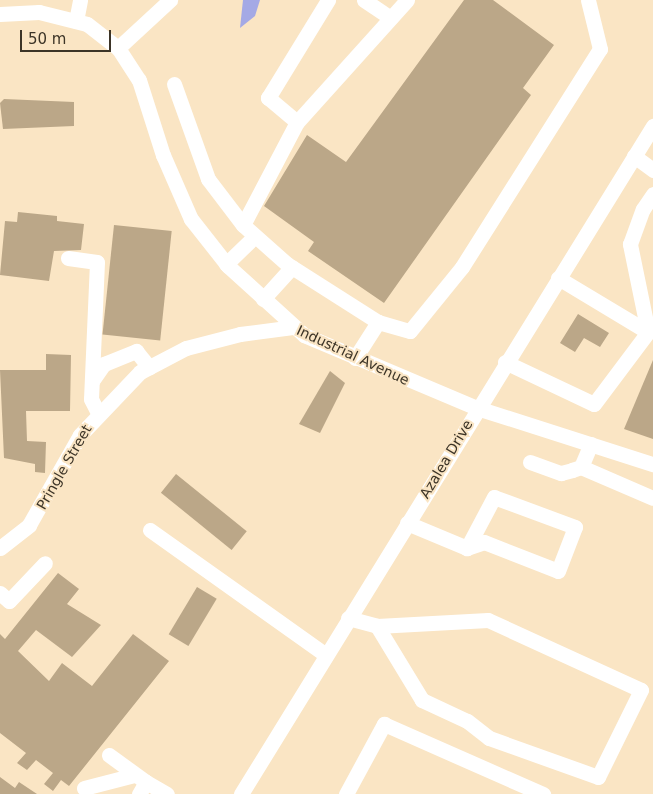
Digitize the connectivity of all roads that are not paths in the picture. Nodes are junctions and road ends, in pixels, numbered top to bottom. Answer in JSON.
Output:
{"nodes":[{"id":1,"x":80,"y":0,"type":"edge"},
{"id":2,"x":170,"y":0,"type":"edge"},
{"id":3,"x":328,"y":0,"type":"edge"},
{"id":4,"x":364,"y":0,"type":"edge"},
{"id":5,"x":406,"y":0,"type":"edge"},
{"id":6,"x":588,"y":0,"type":"edge"},
{"id":7,"x":39,"y":6,"type":"edge"},
{"id":8,"x":9,"y":9,"type":"edge"},
{"id":9,"x":391,"y":18,"type":"junction"},
{"id":10,"x":76,"y":21,"type":"junction"},
{"id":11,"x":118,"y":48,"type":"junction"},
{"id":12,"x":174,"y":84,"type":"dead end"},
{"id":13,"x":297,"y":122,"type":"junction"},
{"id":14,"x":653,"y":126,"type":"edge"},
{"id":15,"x":634,"y":156,"type":"junction"},
{"id":16,"x":653,"y":170,"type":"edge"},
{"id":17,"x":653,"y":194,"type":"edge"},
{"id":18,"x":243,"y":225,"type":"junction"},
{"id":19,"x":254,"y":237,"type":"junction"},
{"id":20,"x":68,"y":258,"type":"dead end"},
{"id":21,"x":226,"y":264,"type":"junction"},
{"id":22,"x":292,"y":267,"type":"junction"},
{"id":23,"x":558,"y":278,"type":"junction"},
{"id":24,"x":263,"y":299,"type":"junction"},
{"id":25,"x":378,"y":322,"type":"junction"},
{"id":26,"x":293,"y":327,"type":"junction"},
{"id":27,"x":650,"y":330,"type":"edge"},
{"id":28,"x":355,"y":358,"type":"junction"},
{"id":29,"x":506,"y":362,"type":"junction"},
{"id":30,"x":149,"y":367,"type":"junction"},
{"id":31,"x":91,"y":383,"type":"junction"},
{"id":32,"x":477,"y":408,"type":"junction"},
{"id":33,"x":98,"y":413,"type":"junction"},
{"id":34,"x":591,"y":444,"type":"junction"},
{"id":35,"x":530,"y":462,"type":"dead end"},
{"id":36,"x":653,"y":464,"type":"edge"},
{"id":37,"x":581,"y":467,"type":"junction"},
{"id":38,"x":653,"y":498,"type":"edge"},
{"id":39,"x":407,"y":523,"type":"junction"},
{"id":40,"x":150,"y":530,"type":"dead end"},
{"id":41,"x":0,"y":548,"type":"edge"},
{"id":42,"x":468,"y":548,"type":"junction"},
{"id":43,"x":45,"y":563,"type":"dead end"},
{"id":44,"x":0,"y":593,"type":"edge"},
{"id":45,"x":348,"y":618,"type":"junction"},
{"id":46,"x":377,"y":626,"type":"junction"},
{"id":47,"x":326,"y":655,"type":"junction"},
{"id":48,"x":109,"y":754,"type":"dead end"},
{"id":49,"x":140,"y":784,"type":"edge"},
{"id":50,"x":84,"y":788,"type":"dead end"},
{"id":51,"x":167,"y":794,"type":"edge"},
{"id":52,"x":241,"y":794,"type":"edge"},
{"id":53,"x":346,"y":794,"type":"edge"},
{"id":54,"x":543,"y":794,"type":"edge"}],
"edges":[{"from":1,"to":10,"type":"street"},
{"from":2,"to":11,"type":"street"},
{"from":3,"to":13,"type":"street"},
{"from":4,"to":9,"type":"street"},
{"from":5,"to":9,"type":"street"},
{"from":6,"to":25,"type":"street"},
{"from":7,"to":8,"type":"street","name":"Industrial Avenue"},
{"from":7,"to":10,"type":"street","name":"Industrial Avenue"},
{"from":9,"to":13,"type":"street"},
{"from":10,"to":11,"type":"street","name":"Industrial Avenue"},
{"from":11,"to":21,"type":"street","name":"Industrial Avenue"},
{"from":12,"to":18,"type":"street"},
{"from":13,"to":18,"type":"street"},
{"from":14,"to":15,"type":"street","name":"Azalea Drive"},
{"from":15,"to":16,"type":"street"},
{"from":15,"to":23,"type":"street","name":"Azalea Drive"},
{"from":17,"to":27,"type":"street"},
{"from":18,"to":19,"type":"street"},
{"from":19,"to":21,"type":"street"},
{"from":19,"to":22,"type":"street"},
{"from":20,"to":31,"type":"street"},
{"from":21,"to":24,"type":"street","name":"Industrial Avenue"},
{"from":22,"to":24,"type":"street"},
{"from":22,"to":25,"type":"street"},
{"from":23,"to":27,"type":"street"},
{"from":23,"to":29,"type":"street","name":"Azalea Drive"},
{"from":24,"to":26,"type":"street","name":"Industrial Avenue"},
{"from":25,"to":28,"type":"street"},
{"from":26,"to":28,"type":"street","name":"Industrial Avenue"},
{"from":26,"to":30,"type":"street","name":"Pringle Street"},
{"from":27,"to":29,"type":"street"},
{"from":28,"to":32,"type":"street","name":"Industrial Avenue"},
{"from":29,"to":32,"type":"street","name":"Azalea Drive"},
{"from":30,"to":31,"type":"street"},
{"from":30,"to":33,"type":"street","name":"Pringle Street"},
{"from":31,"to":33,"type":"street"},
{"from":32,"to":34,"type":"street","name":"Industrial Avenue"},
{"from":32,"to":39,"type":"street","name":"Azalea Drive"},
{"from":33,"to":41,"type":"street","name":"Pringle Street"},
{"from":34,"to":36,"type":"street","name":"Industrial Avenue"},
{"from":34,"to":37,"type":"street"},
{"from":35,"to":37,"type":"street"},
{"from":37,"to":38,"type":"street"},
{"from":39,"to":42,"type":"street"},
{"from":39,"to":45,"type":"street","name":"Azalea Drive"},
{"from":40,"to":47,"type":"street"},
{"from":42,"to":42,"type":"street"},
{"from":43,"to":44,"type":"street"},
{"from":45,"to":46,"type":"street"},
{"from":45,"to":47,"type":"street","name":"Azalea Drive"},
{"from":46,"to":46,"type":"street"},
{"from":47,"to":52,"type":"street","name":"Azalea Drive"},
{"from":48,"to":49,"type":"street"},
{"from":49,"to":50,"type":"street"},
{"from":49,"to":51,"type":"street"},
{"from":53,"to":54,"type":"street"}]}
